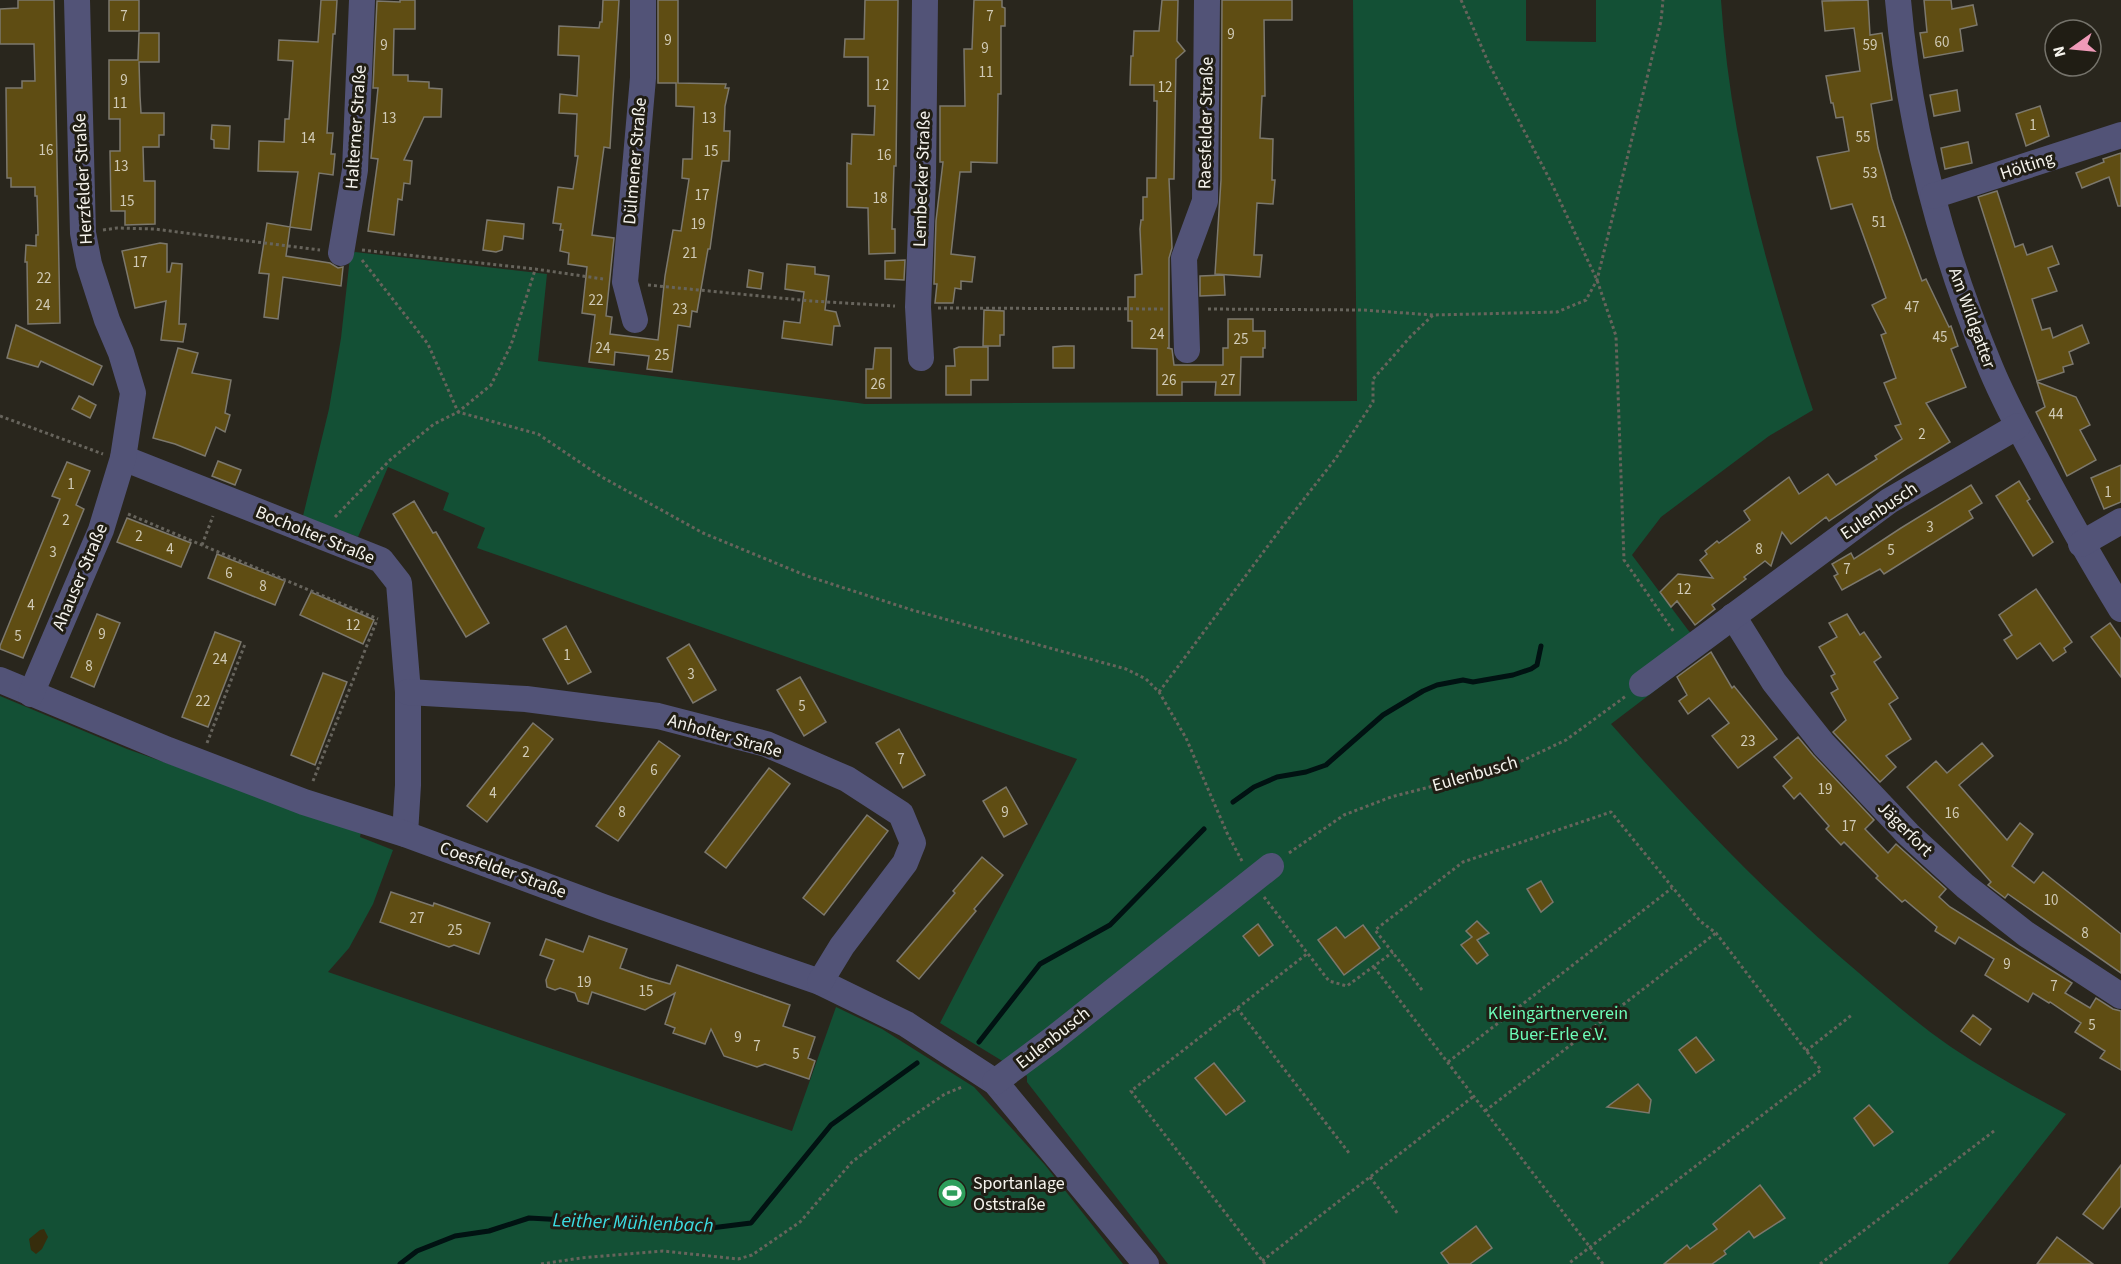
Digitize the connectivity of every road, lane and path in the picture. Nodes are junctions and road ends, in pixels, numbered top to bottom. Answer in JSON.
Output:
{"nodes":[{"id":1,"x":77,"y":0,"type":"edge"},
{"id":2,"x":362,"y":0,"type":"edge"},
{"id":3,"x":643,"y":0,"type":"edge"},
{"id":4,"x":925,"y":0,"type":"edge"},
{"id":5,"x":1207,"y":0,"type":"edge"},
{"id":6,"x":1461,"y":0,"type":"edge"},
{"id":7,"x":1663,"y":0,"type":"edge"},
{"id":8,"x":1898,"y":0,"type":"edge"},
{"id":9,"x":2121,"y":135,"type":"edge"},
{"id":10,"x":1932,"y":196,"type":"junction"},
{"id":11,"x":83,"y":233,"type":"junction"},
{"id":12,"x":341,"y":253,"type":"joint"},
{"id":13,"x":535,"y":269,"type":"junction"},
{"id":14,"x":1597,"y":280,"type":"junction"},
{"id":15,"x":625,"y":282,"type":"junction"},
{"id":16,"x":918,"y":308,"type":"junction"},
{"id":17,"x":1187,"y":309,"type":"junction"},
{"id":18,"x":1433,"y":315,"type":"junction"},
{"id":19,"x":635,"y":320,"type":"dead end"},
{"id":20,"x":1187,"y":350,"type":"dead end"},
{"id":21,"x":921,"y":358,"type":"dead end"},
{"id":22,"x":458,"y":412,"type":"junction"},
{"id":23,"x":0,"y":416,"type":"edge"},
{"id":24,"x":2018,"y":426,"type":"junction"},
{"id":25,"x":123,"y":458,"type":"junction"},
{"id":26,"x":220,"y":497,"type":"junction"},
{"id":27,"x":109,"y":505,"type":"junction"},
{"id":28,"x":2121,"y":521,"type":"edge"},
{"id":29,"x":317,"y":536,"type":"junction"},
{"id":30,"x":2081,"y":544,"type":"junction"},
{"id":31,"x":202,"y":545,"type":"junction"},
{"id":32,"x":2121,"y":609,"type":"edge"},
{"id":33,"x":1733,"y":616,"type":"junction"},
{"id":34,"x":378,"y":619,"type":"junction"},
{"id":35,"x":403,"y":632,"type":"junction"},
{"id":36,"x":245,"y":644,"type":"dead end"},
{"id":37,"x":1688,"y":650,"type":"junction"},
{"id":38,"x":0,"y":680,"type":"edge"},
{"id":39,"x":1642,"y":684,"type":"joint"},
{"id":40,"x":408,"y":692,"type":"junction"},
{"id":41,"x":1159,"y":692,"type":"junction"},
{"id":42,"x":31,"y":694,"type":"junction"},
{"id":43,"x":200,"y":762,"type":"junction"},
{"id":44,"x":304,"y":802,"type":"junction"},
{"id":45,"x":405,"y":834,"type":"junction"},
{"id":46,"x":1262,"y":872,"type":"junction"},
{"id":47,"x":1672,"y":888,"type":"junction"},
{"id":48,"x":1716,"y":933,"type":"junction"},
{"id":49,"x":1393,"y":952,"type":"junction"},
{"id":50,"x":1308,"y":953,"type":"junction"},
{"id":51,"x":1374,"y":967,"type":"junction"},
{"id":52,"x":820,"y":981,"type":"junction"},
{"id":53,"x":1422,"y":990,"type":"dead end"},
{"id":54,"x":2121,"y":996,"type":"edge"},
{"id":55,"x":1237,"y":1008,"type":"junction"},
{"id":56,"x":1853,"y":1014,"type":"dead end"},
{"id":57,"x":1806,"y":1051,"type":"junction"},
{"id":58,"x":1448,"y":1062,"type":"junction"},
{"id":59,"x":995,"y":1082,"type":"junction"},
{"id":60,"x":1474,"y":1096,"type":"junction"},
{"id":61,"x":1485,"y":1111,"type":"junction"},
{"id":62,"x":1994,"y":1131,"type":"dead end"},
{"id":63,"x":1349,"y":1153,"type":"dead end"},
{"id":64,"x":1370,"y":1177,"type":"junction"},
{"id":65,"x":1398,"y":1214,"type":"dead end"},
{"id":66,"x":1590,"y":1247,"type":"junction"},
{"id":67,"x":1264,"y":1262,"type":"edge"},
{"id":68,"x":541,"y":1264,"type":"edge"},
{"id":69,"x":1146,"y":1264,"type":"edge"},
{"id":70,"x":1568,"y":1264,"type":"edge"},
{"id":71,"x":1603,"y":1264,"type":"edge"},
{"id":72,"x":1820,"y":1264,"type":"edge"}],
"edges":[{"from":1,"to":11,"type":"street","name":"Herzfelder Straße"},
{"from":2,"to":12,"type":"street","name":"Halterner Straße"},
{"from":3,"to":15,"type":"street","name":"Dülmener Straße"},
{"from":4,"to":16,"type":"street","name":"Lembecker Straße"},
{"from":5,"to":17,"type":"street","name":"Raesfelder Straße"},
{"from":6,"to":14,"type":"path"},
{"from":7,"to":14,"type":"path"},
{"from":8,"to":10,"type":"street","name":"Am Wildgatter"},
{"from":9,"to":10,"type":"street","name":"Hölting"},
{"from":10,"to":24,"type":"street","name":"Am Wildgatter"},
{"from":11,"to":12,"type":"path"},
{"from":11,"to":25,"type":"street","name":"Herzfelder Straße"},
{"from":13,"to":15,"type":"path"},
{"from":13,"to":22,"type":"path"},
{"from":13,"to":22,"type":"path"},
{"from":14,"to":18,"type":"path"},
{"from":14,"to":37,"type":"path"},
{"from":15,"to":16,"type":"path"},
{"from":15,"to":19,"type":"street","name":"Dülmener Straße"},
{"from":16,"to":17,"type":"path"},
{"from":16,"to":21,"type":"street","name":"Lembecker Straße"},
{"from":17,"to":18,"type":"path"},
{"from":17,"to":20,"type":"street","name":"Raesfelder Straße"},
{"from":18,"to":41,"type":"path"},
{"from":22,"to":29,"type":"path"},
{"from":22,"to":41,"type":"path"},
{"from":23,"to":25,"type":"path"},
{"from":24,"to":30,"type":"street","name":"Am Wildgatter"},
{"from":24,"to":33,"type":"street","name":"Eulenbusch"},
{"from":25,"to":26,"type":"street","name":"Bocholter Straße"},
{"from":25,"to":27,"type":"street","name":"Ahauser Straße"},
{"from":26,"to":29,"type":"street","name":"Bocholter Straße"},
{"from":26,"to":31,"type":"path"},
{"from":27,"to":31,"type":"path"},
{"from":27,"to":42,"type":"street","name":"Ahauser Straße"},
{"from":28,"to":30,"type":"street"},
{"from":29,"to":35,"type":"street","name":"Bocholter Straße"},
{"from":30,"to":32,"type":"street","name":"Am Wildgatter"},
{"from":31,"to":34,"type":"path"},
{"from":33,"to":37,"type":"street","name":"Eulenbusch"},
{"from":33,"to":54,"type":"street","name":"Jägerfort"},
{"from":34,"to":35,"type":"path"},
{"from":34,"to":44,"type":"path"},
{"from":35,"to":40,"type":"street","name":"Bocholter Straße"},
{"from":36,"to":43,"type":"path"},
{"from":37,"to":39,"type":"street","name":"Eulenbusch"},
{"from":38,"to":42,"type":"street","name":"Coesfelder Straße"},
{"from":39,"to":46,"type":"path","name":"Eulenbusch"},
{"from":40,"to":45,"type":"street","name":"Bocholter Straße"},
{"from":40,"to":52,"type":"street","name":"Anholter Straße"},
{"from":41,"to":46,"type":"path"},
{"from":42,"to":43,"type":"street","name":"Coesfelder Straße"},
{"from":43,"to":44,"type":"street","name":"Coesfelder Straße"},
{"from":44,"to":45,"type":"street","name":"Coesfelder Straße"},
{"from":45,"to":52,"type":"street","name":"Coesfelder Straße"},
{"from":46,"to":50,"type":"path"},
{"from":46,"to":59,"type":"street","name":"Eulenbusch"},
{"from":47,"to":48,"type":"path"},
{"from":47,"to":49,"type":"path"},
{"from":47,"to":58,"type":"path"},
{"from":48,"to":57,"type":"path"},
{"from":48,"to":61,"type":"path"},
{"from":49,"to":51,"type":"path"},
{"from":49,"to":53,"type":"path"},
{"from":50,"to":51,"type":"path"},
{"from":50,"to":55,"type":"path"},
{"from":51,"to":58,"type":"path"},
{"from":52,"to":59,"type":"street","name":"Coesfelder Straße"},
{"from":55,"to":63,"type":"path"},
{"from":55,"to":67,"type":"path"},
{"from":56,"to":57,"type":"path"},
{"from":57,"to":66,"type":"path"},
{"from":58,"to":60,"type":"path"},
{"from":59,"to":68,"type":"path"},
{"from":59,"to":69,"type":"street","name":"Coesfelder Straße"},
{"from":60,"to":61,"type":"path"},
{"from":60,"to":64,"type":"path"},
{"from":61,"to":66,"type":"path"},
{"from":62,"to":72,"type":"path"},
{"from":64,"to":65,"type":"path"},
{"from":64,"to":67,"type":"path"},
{"from":66,"to":70,"type":"path"},
{"from":66,"to":71,"type":"path"}]}
